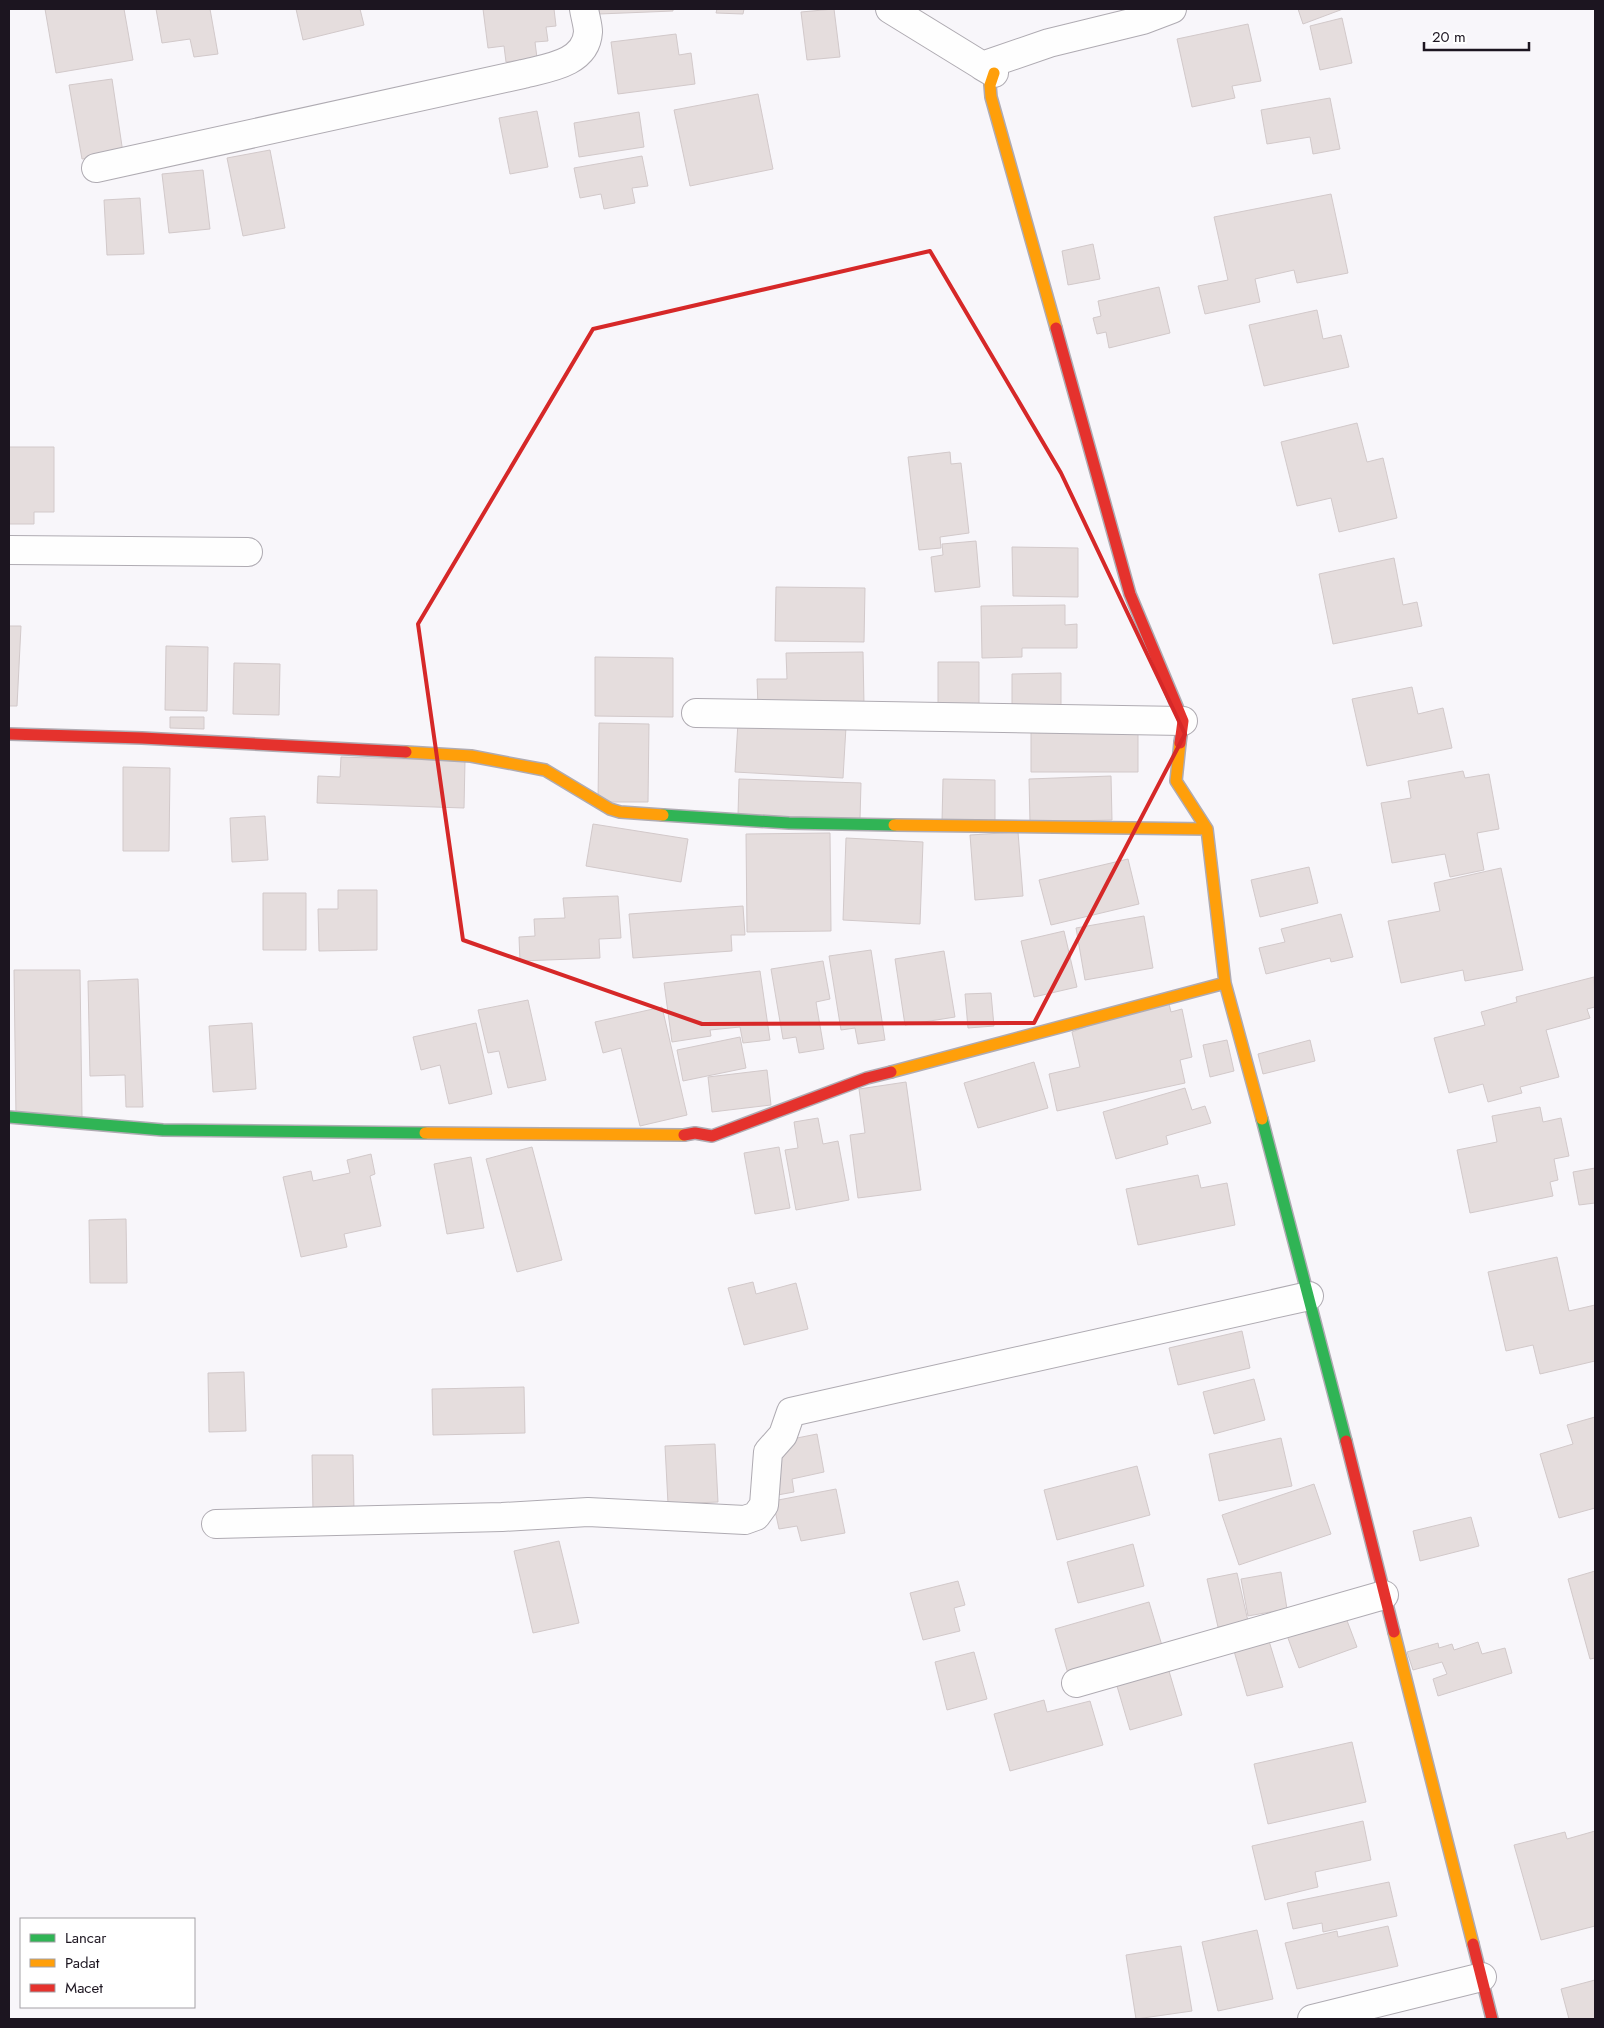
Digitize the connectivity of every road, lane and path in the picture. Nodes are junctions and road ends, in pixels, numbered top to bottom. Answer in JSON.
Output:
{"nodes":[{"id":1,"x":584,"y":9,"type":"edge"},
{"id":2,"x":890,"y":9,"type":"edge"},
{"id":3,"x":1172,"y":9,"type":"edge"},
{"id":4,"x":994,"y":73,"type":"junction"},
{"id":5,"x":96,"y":168,"type":"dead end"},
{"id":6,"x":9,"y":550,"type":"edge"},
{"id":7,"x":248,"y":552,"type":"dead end"},
{"id":8,"x":696,"y":714,"type":"dead end"},
{"id":9,"x":1183,"y":721,"type":"junction"},
{"id":10,"x":9,"y":734,"type":"edge"},
{"id":11,"x":1207,"y":829,"type":"junction"},
{"id":12,"x":1224,"y":983,"type":"junction"},
{"id":13,"x":9,"y":1118,"type":"edge"},
{"id":14,"x":1309,"y":1296,"type":"junction"},
{"id":15,"x":216,"y":1524,"type":"dead end"},
{"id":16,"x":1384,"y":1595,"type":"junction"},
{"id":17,"x":1076,"y":1683,"type":"dead end"},
{"id":18,"x":1482,"y":1977,"type":"junction"},
{"id":19,"x":1312,"y":2019,"type":"edge"},
{"id":20,"x":1492,"y":2019,"type":"edge"}],
"edges":[{"from":1,"to":5,"type":"street"},
{"from":2,"to":4,"type":"street"},
{"from":3,"to":4,"type":"street"},
{"from":4,"to":9,"type":"street"},
{"from":6,"to":7,"type":"street"},
{"from":8,"to":9,"type":"street"},
{"from":9,"to":11,"type":"street"},
{"from":10,"to":11,"type":"street"},
{"from":11,"to":12,"type":"street"},
{"from":12,"to":13,"type":"street"},
{"from":12,"to":14,"type":"street"},
{"from":14,"to":15,"type":"street"},
{"from":14,"to":16,"type":"street"},
{"from":16,"to":17,"type":"street"},
{"from":16,"to":18,"type":"street"},
{"from":18,"to":19,"type":"street"},
{"from":18,"to":20,"type":"street"}]}
